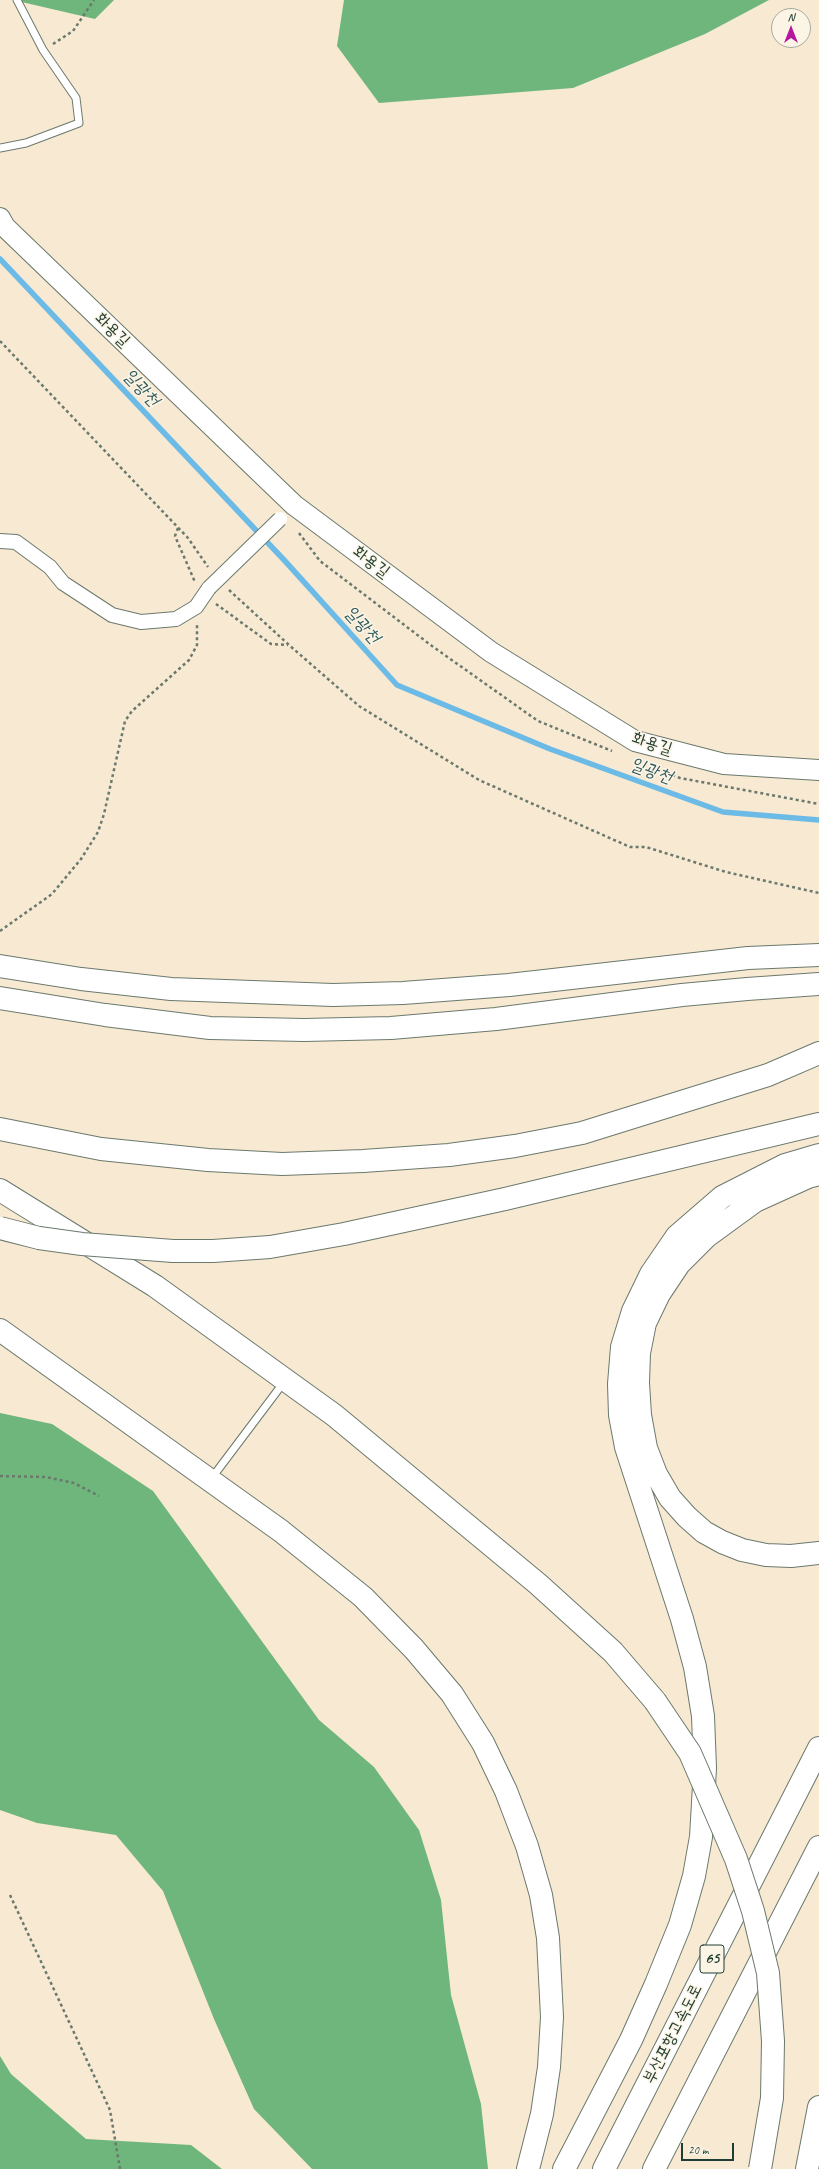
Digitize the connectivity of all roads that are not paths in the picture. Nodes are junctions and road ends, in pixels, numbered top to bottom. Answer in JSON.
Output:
{"nodes":[{"id":1,"x":17,"y":0,"type":"edge"},
{"id":2,"x":0,"y":148,"type":"edge"},
{"id":3,"x":0,"y":218,"type":"edge"},
{"id":4,"x":294,"y":505,"type":"junction"},
{"id":5,"x":0,"y":541,"type":"edge"},
{"id":6,"x":819,"y":770,"type":"edge"},
{"id":7,"x":819,"y":956,"type":"edge"},
{"id":8,"x":0,"y":966,"type":"edge"},
{"id":9,"x":819,"y":984,"type":"edge"},
{"id":10,"x":0,"y":998,"type":"edge"},
{"id":11,"x":819,"y":1053,"type":"edge"},
{"id":12,"x":819,"y":1124,"type":"edge"},
{"id":13,"x":0,"y":1129,"type":"edge"},
{"id":14,"x":819,"y":1155,"type":"edge"},
{"id":15,"x":819,"y":1174,"type":"edge"},
{"id":16,"x":0,"y":1190,"type":"edge"},
{"id":17,"x":0,"y":1228,"type":"edge"},
{"id":18,"x":0,"y":1330,"type":"edge"},
{"id":19,"x":285,"y":1380,"type":"junction"},
{"id":20,"x":210,"y":1480,"type":"junction"},
{"id":21,"x":819,"y":1554,"type":"edge"},
{"id":22,"x":819,"y":1748,"type":"edge"},
{"id":23,"x":819,"y":1848,"type":"edge"},
{"id":24,"x":819,"y":2107,"type":"edge"},
{"id":25,"x":528,"y":2169,"type":"edge"},
{"id":26,"x":564,"y":2169,"type":"edge"},
{"id":27,"x":604,"y":2169,"type":"edge"},
{"id":28,"x":654,"y":2169,"type":"edge"},
{"id":29,"x":760,"y":2169,"type":"edge"},
{"id":30,"x":807,"y":2169,"type":"edge"}],
"edges":[{"from":1,"to":2,"type":"lane"},
{"from":3,"to":4,"type":"main road","name":"화용길"},
{"from":4,"to":5,"type":"street","bridge":true},
{"from":4,"to":6,"type":"main road","name":"화용길"},
{"from":7,"to":8,"type":"highway"},
{"from":9,"to":10,"type":"highway"},
{"from":11,"to":13,"type":"highway"},
{"from":12,"to":17,"type":"highway","bridge":true},
{"from":14,"to":26,"type":"highway"},
{"from":15,"to":21,"type":"highway"},
{"from":16,"to":19,"type":"highway"},
{"from":18,"to":20,"type":"highway"},
{"from":19,"to":20,"type":"lane"},
{"from":19,"to":29,"type":"highway","bridge":true},
{"from":20,"to":25,"type":"highway"},
{"from":22,"to":27,"type":"highway","name":"부산포항고속도로","number":"65"},
{"from":23,"to":28,"type":"highway"},
{"from":24,"to":30,"type":"highway"}]}
